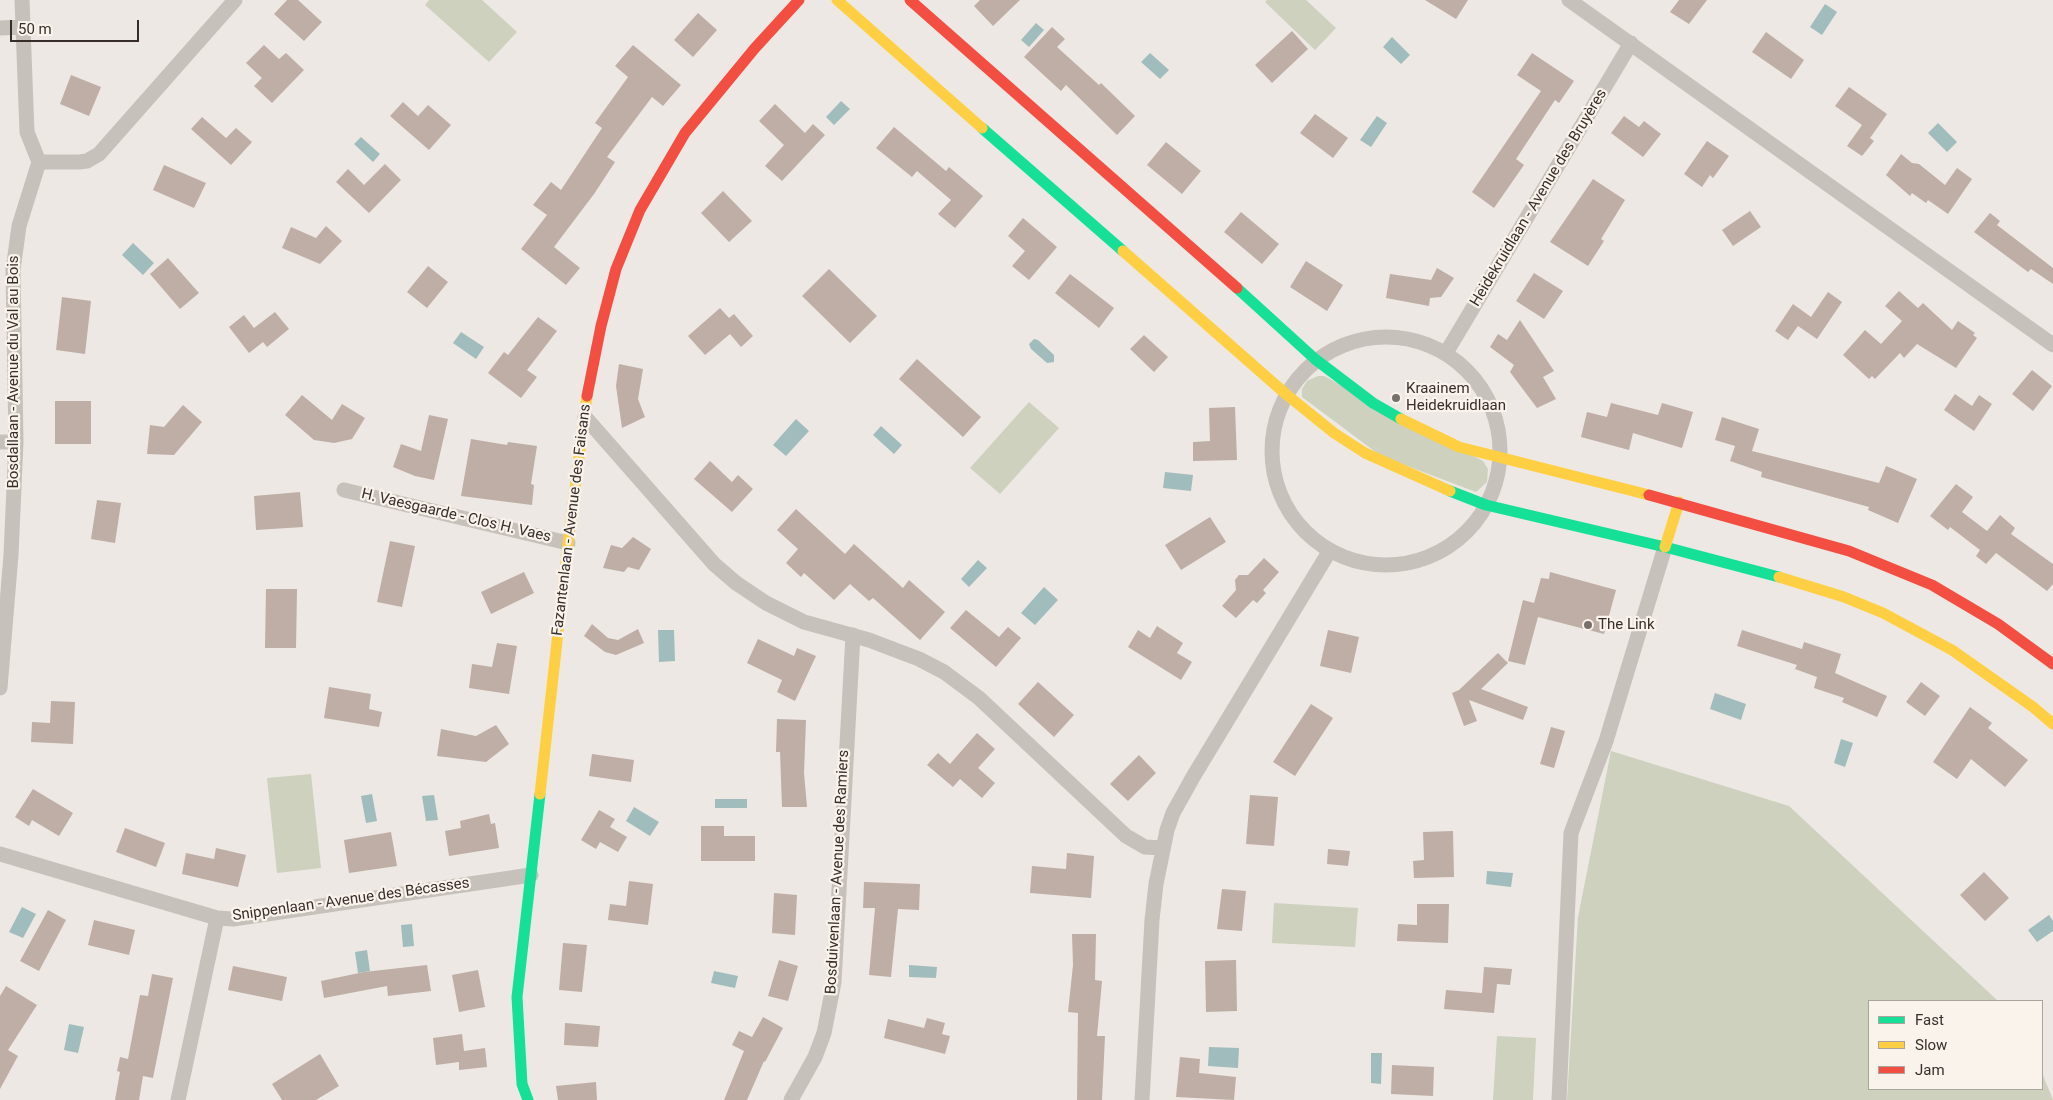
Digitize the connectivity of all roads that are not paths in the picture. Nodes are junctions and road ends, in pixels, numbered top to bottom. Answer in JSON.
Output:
{"nodes":[{"id":1,"x":22,"y":0,"type":"edge"},
{"id":2,"x":235,"y":0,"type":"edge"},
{"id":3,"x":799,"y":0,"type":"edge"},
{"id":4,"x":837,"y":0,"type":"edge"},
{"id":5,"x":910,"y":0,"type":"edge"},
{"id":6,"x":1570,"y":0,"type":"edge"},
{"id":7,"x":24,"y":27,"type":"junction"},
{"id":8,"x":0,"y":28,"type":"edge"},
{"id":9,"x":1631,"y":43,"type":"junction"},
{"id":10,"x":38,"y":162,"type":"junction"},
{"id":11,"x":2053,"y":345,"type":"edge"},
{"id":12,"x":1446,"y":353,"type":"junction"},
{"id":13,"x":1315,"y":359,"type":"junction"},
{"id":14,"x":1287,"y":395,"type":"junction"},
{"id":15,"x":585,"y":417,"type":"junction"},
{"id":16,"x":0,"y":442,"type":"edge"},
{"id":17,"x":16,"y":442,"type":"junction"},
{"id":18,"x":1500,"y":458,"type":"junction"},
{"id":19,"x":344,"y":490,"type":"dead end"},
{"id":20,"x":1679,"y":502,"type":"junction"},
{"id":21,"x":1486,"y":505,"type":"junction"},
{"id":22,"x":568,"y":543,"type":"junction"},
{"id":23,"x":1665,"y":547,"type":"junction"},
{"id":24,"x":1330,"y":552,"type":"junction"},
{"id":25,"x":853,"y":635,"type":"junction"},
{"id":26,"x":2053,"y":664,"type":"edge"},
{"id":27,"x":0,"y":688,"type":"edge"},
{"id":28,"x":2053,"y":724,"type":"edge"},
{"id":29,"x":1162,"y":848,"type":"junction"},
{"id":30,"x":0,"y":854,"type":"edge"},
{"id":31,"x":531,"y":874,"type":"junction"},
{"id":32,"x":217,"y":918,"type":"junction"},
{"id":33,"x":178,"y":1100,"type":"edge"},
{"id":34,"x":528,"y":1100,"type":"edge"},
{"id":35,"x":791,"y":1100,"type":"edge"},
{"id":36,"x":1142,"y":1100,"type":"edge"},
{"id":37,"x":1559,"y":1100,"type":"edge"}],
"edges":[{"from":1,"to":7,"type":"street"},
{"from":2,"to":10,"type":"street"},
{"from":3,"to":15,"type":"street","name":"Fazantenlaan - Avenue des Faisans"},
{"from":4,"to":14,"type":"street"},
{"from":5,"to":13,"type":"street"},
{"from":6,"to":9,"type":"street"},
{"from":7,"to":8,"type":"street"},
{"from":7,"to":10,"type":"street"},
{"from":9,"to":11,"type":"street"},
{"from":9,"to":12,"type":"street","name":"Heidekruidlaan - Avenue des Bruyères"},
{"from":10,"to":17,"type":"street","name":"Bosdallaan - Avenue du Val au Bois"},
{"from":12,"to":13,"type":"street"},
{"from":12,"to":18,"type":"street"},
{"from":13,"to":14,"type":"street"},
{"from":13,"to":18,"type":"street"},
{"from":14,"to":21,"type":"street"},
{"from":14,"to":24,"type":"street"},
{"from":15,"to":22,"type":"street","name":"Fazantenlaan - Avenue des Faisans"},
{"from":15,"to":25,"type":"street"},
{"from":16,"to":17,"type":"street"},
{"from":17,"to":27,"type":"street","name":"Bosdallaan - Avenue du Val au Bois"},
{"from":18,"to":20,"type":"street"},
{"from":18,"to":21,"type":"street"},
{"from":19,"to":22,"type":"street","name":"H. Vaesgaarde - Clos H. Vaes"},
{"from":20,"to":23,"type":"street"},
{"from":20,"to":26,"type":"street"},
{"from":21,"to":23,"type":"street"},
{"from":21,"to":24,"type":"street"},
{"from":22,"to":31,"type":"street","name":"Fazantenlaan - Avenue des Faisans"},
{"from":23,"to":28,"type":"street"},
{"from":23,"to":37,"type":"street"},
{"from":24,"to":29,"type":"street"},
{"from":25,"to":29,"type":"street"},
{"from":25,"to":35,"type":"street","name":"Bosduivenlaan - Avenue des Ramiers"},
{"from":29,"to":36,"type":"street"},
{"from":30,"to":32,"type":"street","name":"Snippenlaan - Avenue des Bécasses"},
{"from":31,"to":32,"type":"street","name":"Snippenlaan - Avenue des Bécasses"},
{"from":31,"to":34,"type":"street","name":"Fazantenlaan - Avenue des Faisans"},
{"from":32,"to":33,"type":"street"}]}
